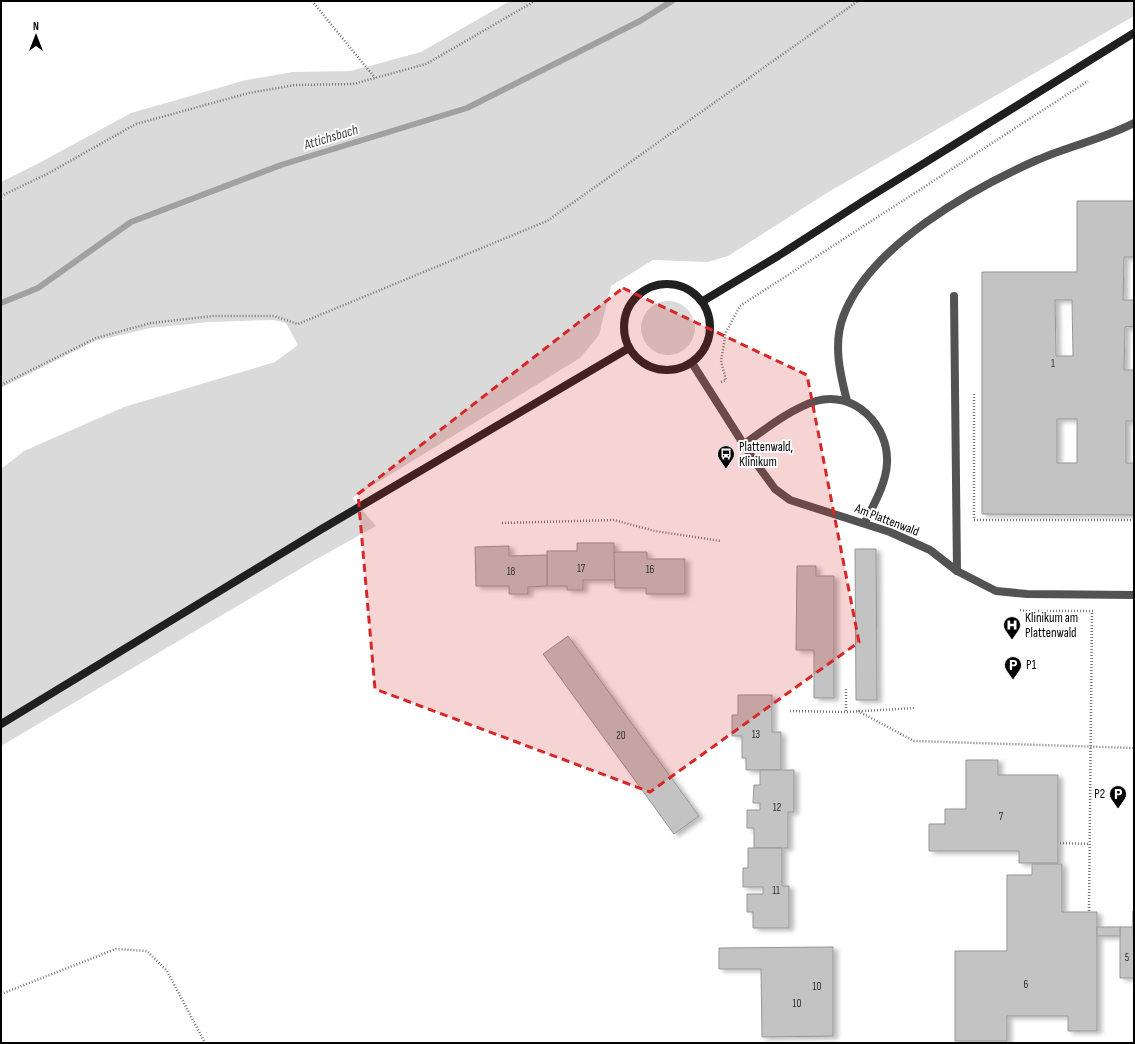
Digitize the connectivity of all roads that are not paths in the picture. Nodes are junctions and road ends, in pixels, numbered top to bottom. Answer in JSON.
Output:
{"nodes":[{"id":1,"x":1134,"y":33,"type":"edge"},
{"id":2,"x":1134,"y":123,"type":"edge"},
{"id":3,"x":954,"y":296,"type":"dead end"},
{"id":4,"x":703,"y":301,"type":"junction"},
{"id":5,"x":630,"y":348,"type":"junction"},
{"id":6,"x":692,"y":363,"type":"junction"},
{"id":7,"x":847,"y":401,"type":"junction"},
{"id":8,"x":743,"y":444,"type":"junction"},
{"id":9,"x":865,"y":522,"type":"junction"},
{"id":10,"x":956,"y":571,"type":"junction"},
{"id":11,"x":1134,"y":595,"type":"edge"},
{"id":12,"x":1,"y":724,"type":"edge"}],
"edges":[{"from":1,"to":4,"type":"street"},
{"from":2,"to":7,"type":"street"},
{"from":3,"to":10,"type":"street"},
{"from":4,"to":5,"type":"street"},
{"from":4,"to":6,"type":"street"},
{"from":5,"to":6,"type":"street"},
{"from":5,"to":12,"type":"street"},
{"from":6,"to":8,"type":"street","name":"Am Plattenwald"},
{"from":7,"to":8,"type":"street"},
{"from":7,"to":9,"type":"street"},
{"from":8,"to":9,"type":"street","name":"Am Plattenwald"},
{"from":9,"to":10,"type":"street","name":"Am Plattenwald"},
{"from":10,"to":11,"type":"street","name":"Am Plattenwald"}]}
